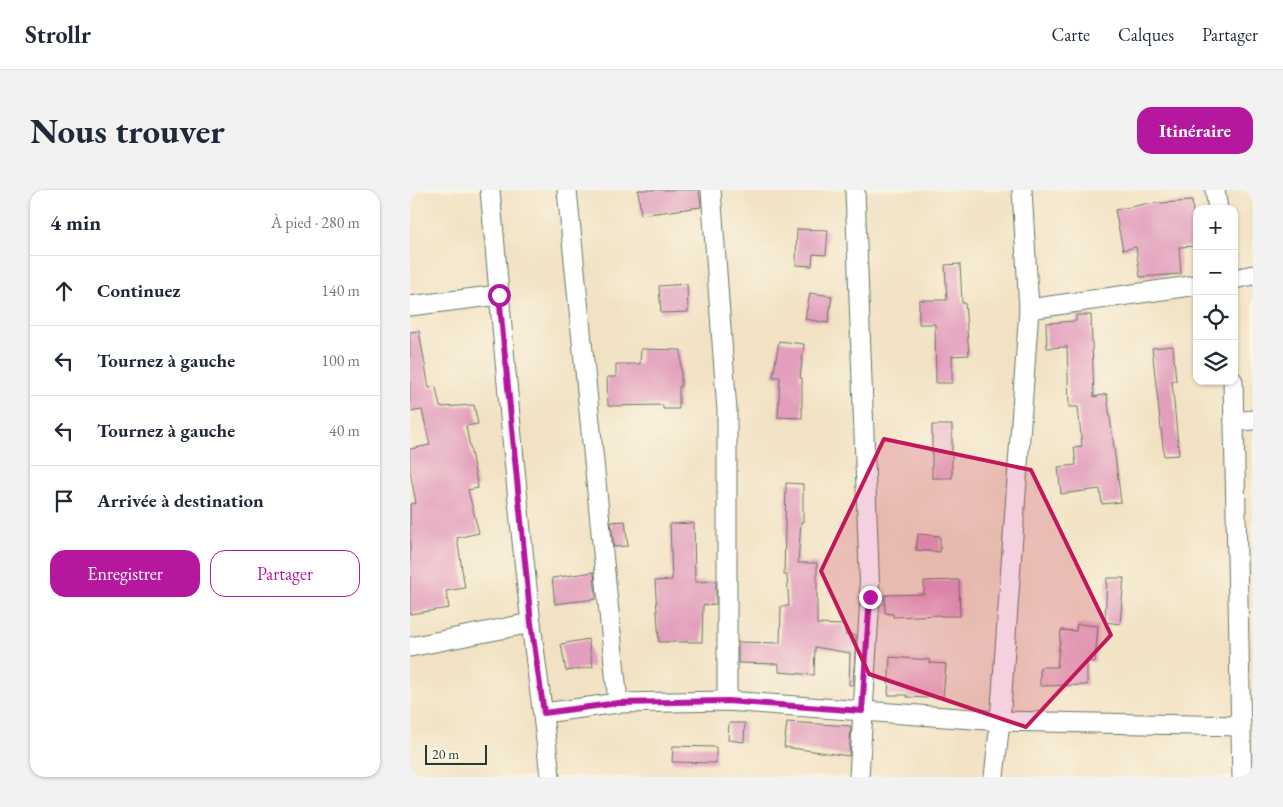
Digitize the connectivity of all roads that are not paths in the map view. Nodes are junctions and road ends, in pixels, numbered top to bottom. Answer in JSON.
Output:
{"nodes":[{"id":1,"x":490,"y":190,"type":"edge"},
{"id":2,"x":567,"y":190,"type":"edge"},
{"id":3,"x":711,"y":190,"type":"edge"},
{"id":4,"x":855,"y":190,"type":"edge"},
{"id":5,"x":1022,"y":190,"type":"edge"},
{"id":6,"x":1215,"y":190,"type":"edge"},
{"id":7,"x":1217,"y":205,"type":"edge"},
{"id":8,"x":1253,"y":275,"type":"edge"},
{"id":9,"x":1238,"y":278,"type":"edge"},
{"id":10,"x":1193,"y":286,"type":"edge"},
{"id":11,"x":499,"y":295,"type":"junction"},
{"id":12,"x":410,"y":306,"type":"edge"},
{"id":13,"x":1029,"y":310,"type":"junction"},
{"id":14,"x":1232,"y":385,"type":"edge"},
{"id":15,"x":1253,"y":420,"type":"edge"},
{"id":16,"x":1234,"y":422,"type":"junction"},
{"id":17,"x":1245,"y":570,"type":"edge"},
{"id":18,"x":531,"y":623,"type":"junction"},
{"id":19,"x":410,"y":647,"type":"edge"},
{"id":20,"x":727,"y":701,"type":"junction"},
{"id":21,"x":618,"y":703,"type":"junction"},
{"id":22,"x":862,"y":711,"type":"junction"},
{"id":23,"x":544,"y":713,"type":"junction"},
{"id":24,"x":1000,"y":721,"type":"junction"},
{"id":25,"x":1241,"y":726,"type":"junction"},
{"id":26,"x":1247,"y":744,"type":"edge"},
{"id":27,"x":550,"y":777,"type":"edge"},
{"id":28,"x":859,"y":777,"type":"edge"},
{"id":29,"x":994,"y":777,"type":"edge"},
{"id":30,"x":1242,"y":777,"type":"edge"}],
"edges":[{"from":1,"to":11,"type":"street"},
{"from":2,"to":21,"type":"street"},
{"from":3,"to":20,"type":"street"},
{"from":4,"to":22,"type":"street"},
{"from":5,"to":13,"type":"street"},
{"from":6,"to":7,"type":"street"},
{"from":8,"to":9,"type":"street"},
{"from":10,"to":13,"type":"street"},
{"from":11,"to":12,"type":"street"},
{"from":11,"to":18,"type":"street"},
{"from":13,"to":24,"type":"street"},
{"from":14,"to":16,"type":"street"},
{"from":15,"to":16,"type":"street"},
{"from":16,"to":17,"type":"street"},
{"from":17,"to":25,"type":"street"},
{"from":18,"to":19,"type":"street"},
{"from":18,"to":23,"type":"street"},
{"from":20,"to":21,"type":"street"},
{"from":20,"to":22,"type":"street"},
{"from":21,"to":23,"type":"street"},
{"from":22,"to":24,"type":"street"},
{"from":22,"to":28,"type":"street"},
{"from":23,"to":27,"type":"street"},
{"from":24,"to":25,"type":"street"},
{"from":24,"to":29,"type":"street"},
{"from":25,"to":26,"type":"street"},
{"from":26,"to":30,"type":"street"}]}
